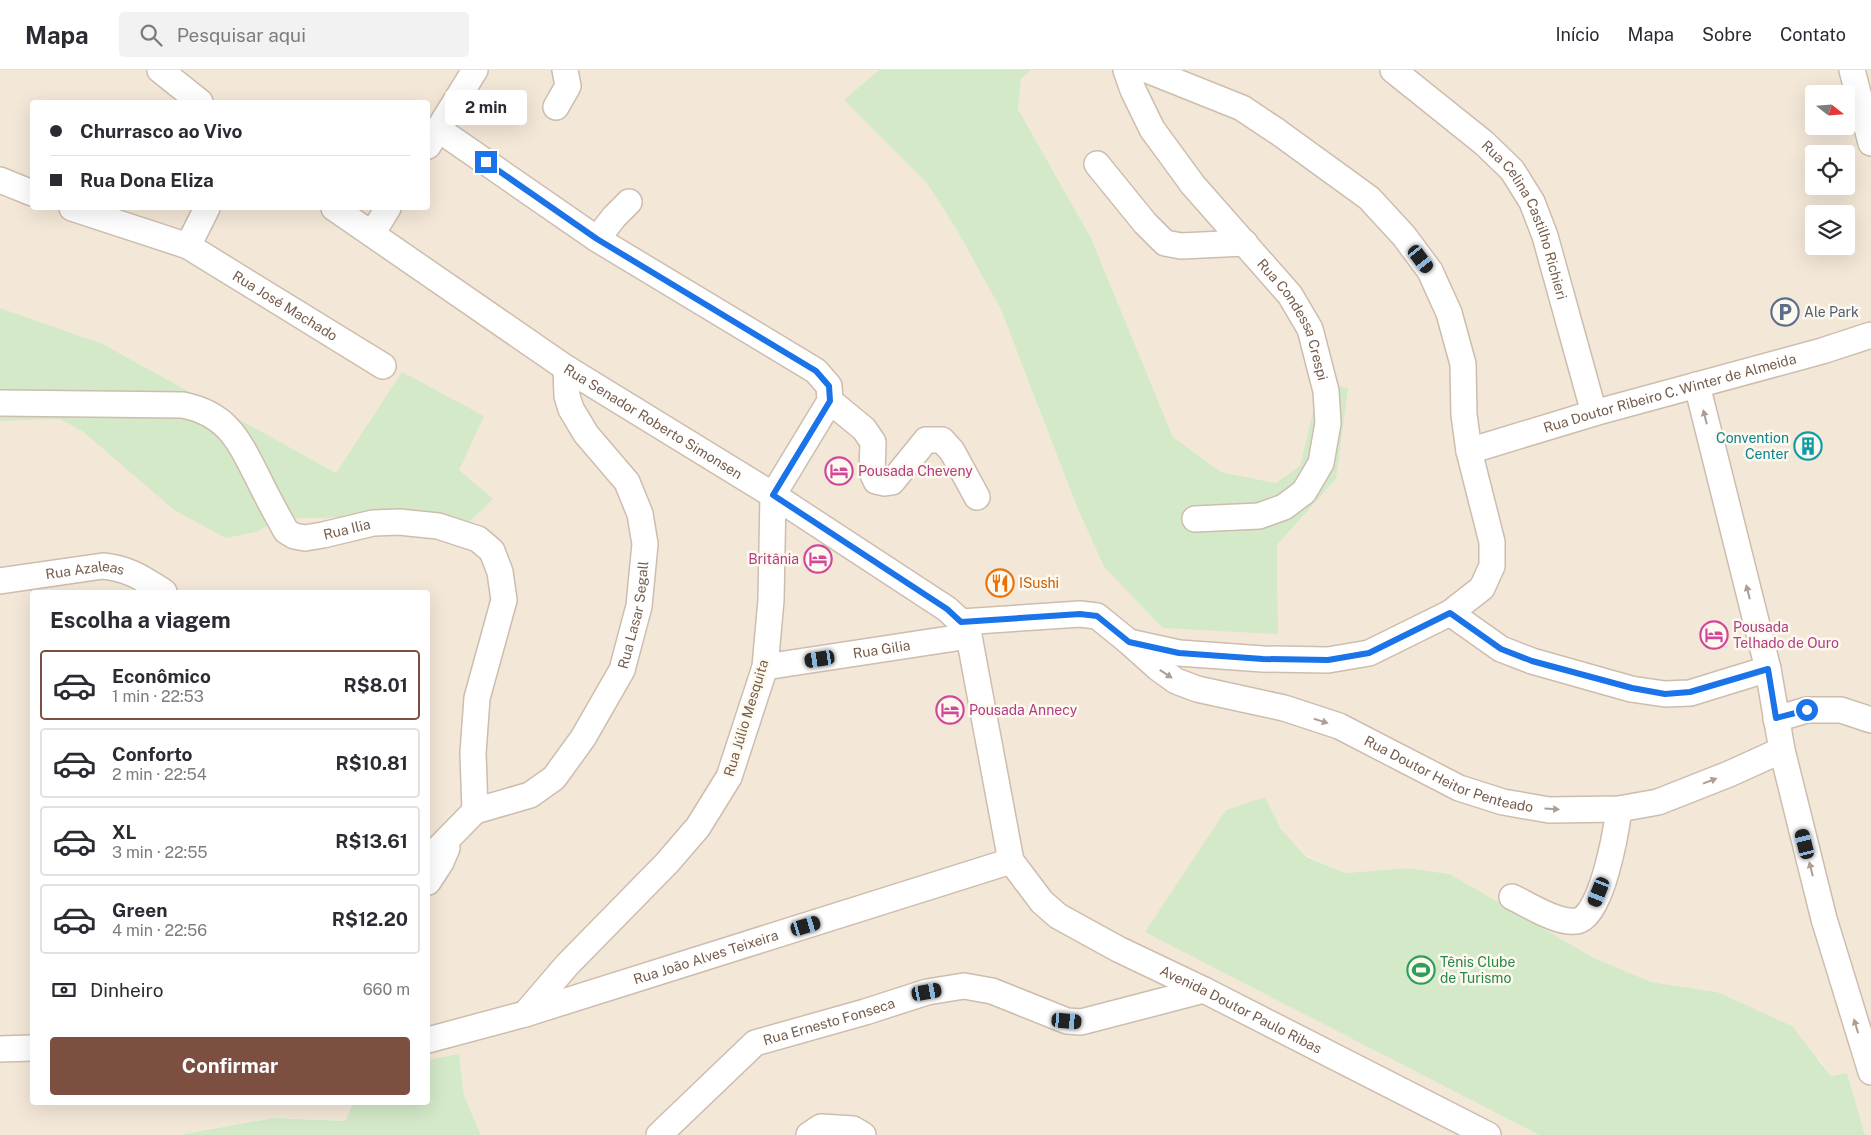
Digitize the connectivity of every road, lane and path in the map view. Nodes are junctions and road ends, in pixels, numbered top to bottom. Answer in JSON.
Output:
{"nodes":[{"id":1,"x":160,"y":70,"type":"edge"},
{"id":2,"x":475,"y":70,"type":"edge"},
{"id":3,"x":565,"y":70,"type":"edge"},
{"id":4,"x":1126,"y":70,"type":"edge"},
{"id":5,"x":1147,"y":70,"type":"edge"},
{"id":6,"x":1393,"y":70,"type":"edge"},
{"id":7,"x":1852,"y":70,"type":"edge"},
{"id":8,"x":198,"y":100,"type":"edge"},
{"id":9,"x":556,"y":107,"type":"dead end"},
{"id":10,"x":433,"y":138,"type":"edge"},
{"id":11,"x":1871,"y":143,"type":"edge"},
{"id":12,"x":1097,"y":164,"type":"dead end"},
{"id":13,"x":0,"y":180,"type":"edge"},
{"id":14,"x":30,"y":192,"type":"edge"},
{"id":15,"x":629,"y":202,"type":"dead end"},
{"id":16,"x":78,"y":210,"type":"edge"},
{"id":17,"x":206,"y":210,"type":"edge"},
{"id":18,"x":337,"y":210,"type":"edge"},
{"id":19,"x":387,"y":210,"type":"edge"},
{"id":20,"x":372,"y":234,"type":"junction"},
{"id":21,"x":597,"y":239,"type":"junction"},
{"id":22,"x":1244,"y":243,"type":"junction"},
{"id":23,"x":188,"y":246,"type":"junction"},
{"id":24,"x":1871,"y":335,"type":"edge"},
{"id":25,"x":383,"y":366,"type":"dead end"},
{"id":26,"x":566,"y":368,"type":"junction"},
{"id":27,"x":1697,"y":384,"type":"junction"},
{"id":28,"x":830,"y":401,"type":"junction"},
{"id":29,"x":0,"y":403,"type":"edge"},
{"id":30,"x":1594,"y":412,"type":"junction"},
{"id":31,"x":1469,"y":451,"type":"junction"},
{"id":32,"x":773,"y":495,"type":"junction"},
{"id":33,"x":977,"y":497,"type":"dead end"},
{"id":34,"x":1194,"y":519,"type":"dead end"},
{"id":35,"x":0,"y":581,"type":"edge"},
{"id":36,"x":161,"y":590,"type":"edge"},
{"id":37,"x":1450,"y":613,"type":"junction"},
{"id":38,"x":1097,"y":616,"type":"joint"},
{"id":39,"x":965,"y":629,"type":"junction"},
{"id":40,"x":1129,"y":642,"type":"junction"},
{"id":41,"x":765,"y":667,"type":"junction"},
{"id":42,"x":1768,"y":669,"type":"junction"},
{"id":43,"x":1776,"y":718,"type":"junction"},
{"id":44,"x":1871,"y":720,"type":"edge"},
{"id":45,"x":1782,"y":750,"type":"junction"},
{"id":46,"x":1619,"y":809,"type":"junction"},
{"id":47,"x":475,"y":811,"type":"junction"},
{"id":48,"x":453,"y":834,"type":"junction"},
{"id":49,"x":430,"y":857,"type":"edge"},
{"id":50,"x":1012,"y":861,"type":"junction"},
{"id":51,"x":430,"y":879,"type":"edge"},
{"id":52,"x":1512,"y":897,"type":"dead end"},
{"id":53,"x":1204,"y":990,"type":"junction"},
{"id":54,"x":525,"y":1014,"type":"junction"},
{"id":55,"x":430,"y":1039,"type":"edge"},
{"id":56,"x":30,"y":1048,"type":"edge"},
{"id":57,"x":0,"y":1049,"type":"edge"},
{"id":58,"x":1871,"y":1072,"type":"edge"},
{"id":59,"x":659,"y":1135,"type":"edge"},
{"id":60,"x":810,"y":1135,"type":"edge"},
{"id":61,"x":863,"y":1135,"type":"edge"},
{"id":62,"x":1488,"y":1135,"type":"edge"}],
"edges":[{"from":1,"to":8,"type":"street"},
{"from":2,"to":10,"type":"street"},
{"from":3,"to":9,"type":"street"},
{"from":4,"to":22,"type":"street","name":"Rua Condessa Crespi"},
{"from":5,"to":31,"type":"street"},
{"from":6,"to":30,"type":"street","name":"Rua Celina Castilho Richieri"},
{"from":7,"to":11,"type":"street"},
{"from":10,"to":21,"type":"street"},
{"from":12,"to":22,"type":"street"},
{"from":13,"to":14,"type":"street"},
{"from":15,"to":21,"type":"street"},
{"from":16,"to":23,"type":"street","name":"Rua José Machado"},
{"from":17,"to":23,"type":"street"},
{"from":18,"to":20,"type":"street","name":"Rua Senador Roberto Simonsen"},
{"from":19,"to":20,"type":"street"},
{"from":20,"to":26,"type":"street","name":"Rua Senador Roberto Simonsen"},
{"from":21,"to":28,"type":"street"},
{"from":22,"to":34,"type":"street","name":"Rua Condessa Crespi"},
{"from":23,"to":25,"type":"street","name":"Rua José Machado"},
{"from":24,"to":27,"type":"street","name":"Rua Doutor Ribeiro C. Winter de Almeida"},
{"from":26,"to":32,"type":"street","name":"Rua Senador Roberto Simonsen"},
{"from":26,"to":47,"type":"street","name":"Rua Lasar Segall"},
{"from":27,"to":30,"type":"street","name":"Rua Doutor Ribeiro C. Winter de Almeida"},
{"from":42,"to":27,"type":"street","one_way":true},
{"from":28,"to":32,"type":"street"},
{"from":28,"to":33,"type":"street"},
{"from":29,"to":47,"type":"street","name":"Rua Ilia"},
{"from":30,"to":31,"type":"street","name":"Rua Doutor Ribeiro C. Winter de Almeida"},
{"from":31,"to":37,"type":"street"},
{"from":32,"to":39,"type":"street","name":"Rua Senador Roberto Simonsen"},
{"from":32,"to":41,"type":"street","name":"Rua Júlio Mesquita"},
{"from":35,"to":36,"type":"street","name":"Rua Azaleas"},
{"from":37,"to":40,"type":"street"},
{"from":37,"to":42,"type":"street"},
{"from":38,"to":39,"type":"street","name":"Rua Gilia"},
{"from":38,"to":40,"type":"street","name":"Rua Doutor Heitor Penteado"},
{"from":39,"to":41,"type":"street","name":"Rua Gilia"},
{"from":39,"to":50,"type":"street"},
{"from":40,"to":46,"type":"street","name":"Rua Doutor Heitor Penteado","one_way":true},
{"from":41,"to":54,"type":"street","name":"Rua Júlio Mesquita"},
{"from":42,"to":43,"type":"street"},
{"from":43,"to":44,"type":"street"},
{"from":43,"to":45,"type":"street"},
{"from":46,"to":45,"type":"street","name":"Rua Doutor Heitor Penteado","one_way":true},
{"from":58,"to":45,"type":"street","one_way":true},
{"from":46,"to":52,"type":"street"},
{"from":47,"to":48,"type":"street"},
{"from":48,"to":49,"type":"street"},
{"from":48,"to":51,"type":"street"},
{"from":50,"to":53,"type":"street","name":"Avenida Doutor Paulo Ribas"},
{"from":50,"to":54,"type":"street","name":"Rua João Alves Teixeira"},
{"from":53,"to":59,"type":"street","name":"Rua Ernesto Fonseca"},
{"from":53,"to":62,"type":"street","name":"Avenida Doutor Paulo Ribas"},
{"from":54,"to":55,"type":"street","name":"Rua João Alves Teixeira"},
{"from":56,"to":57,"type":"street"},
{"from":60,"to":61,"type":"street"}]}
